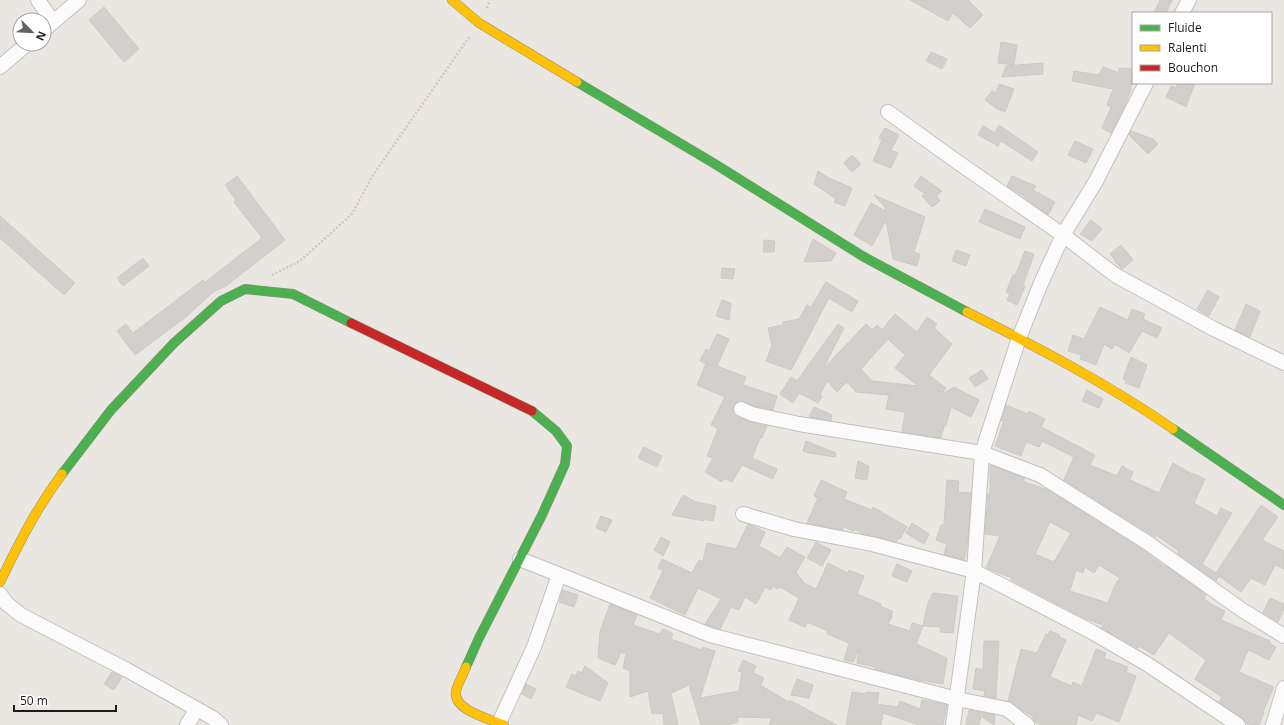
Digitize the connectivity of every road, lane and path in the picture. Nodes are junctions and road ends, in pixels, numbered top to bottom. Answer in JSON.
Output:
{"nodes":[{"id":1,"x":38,"y":0,"type":"edge"},
{"id":2,"x":79,"y":0,"type":"edge"},
{"id":3,"x":452,"y":0,"type":"edge"},
{"id":4,"x":490,"y":0,"type":"edge"},
{"id":5,"x":1189,"y":0,"type":"edge"},
{"id":6,"x":43,"y":12,"type":"edge"},
{"id":7,"x":1183,"y":12,"type":"edge"},
{"id":8,"x":52,"y":23,"type":"edge"},
{"id":9,"x":479,"y":23,"type":"junction"},
{"id":10,"x":18,"y":52,"type":"edge"},
{"id":11,"x":0,"y":68,"type":"edge"},
{"id":12,"x":1145,"y":84,"type":"edge"},
{"id":13,"x":888,"y":112,"type":"dead end"},
{"id":14,"x":1063,"y":236,"type":"junction"},
{"id":15,"x":266,"y":279,"type":"dead end"},
{"id":16,"x":1019,"y":338,"type":"junction"},
{"id":17,"x":1284,"y":362,"type":"edge"},
{"id":18,"x":741,"y":409,"type":"dead end"},
{"id":19,"x":982,"y":453,"type":"junction"},
{"id":20,"x":1284,"y":505,"type":"edge"},
{"id":21,"x":743,"y":514,"type":"dead end"},
{"id":22,"x":520,"y":559,"type":"junction"},
{"id":23,"x":974,"y":571,"type":"junction"},
{"id":24,"x":559,"y":575,"type":"junction"},
{"id":25,"x":0,"y":584,"type":"edge"},
{"id":26,"x":1284,"y":636,"type":"edge"},
{"id":27,"x":1284,"y":688,"type":"edge"},
{"id":28,"x":957,"y":699,"type":"junction"},
{"id":29,"x":197,"y":709,"type":"junction"},
{"id":30,"x":501,"y":724,"type":"edge"},
{"id":31,"x":187,"y":725,"type":"edge"},
{"id":32,"x":221,"y":725,"type":"edge"},
{"id":33,"x":953,"y":725,"type":"edge"},
{"id":34,"x":1027,"y":725,"type":"edge"},
{"id":35,"x":1238,"y":725,"type":"edge"},
{"id":36,"x":1273,"y":725,"type":"edge"}],
"edges":[{"from":1,"to":6,"type":"street"},
{"from":2,"to":8,"type":"street"},
{"from":3,"to":9,"type":"street"},
{"from":4,"to":9,"type":"path"},
{"from":5,"to":7,"type":"street"},
{"from":9,"to":15,"type":"path"},
{"from":9,"to":16,"type":"street"},
{"from":10,"to":11,"type":"street"},
{"from":12,"to":14,"type":"street"},
{"from":13,"to":14,"type":"street"},
{"from":14,"to":16,"type":"street"},
{"from":14,"to":17,"type":"street"},
{"from":16,"to":19,"type":"street"},
{"from":16,"to":20,"type":"street"},
{"from":18,"to":19,"type":"street"},
{"from":19,"to":23,"type":"street"},
{"from":19,"to":26,"type":"street"},
{"from":21,"to":23,"type":"street"},
{"from":22,"to":24,"type":"street"},
{"from":22,"to":25,"type":"street"},
{"from":22,"to":30,"type":"street"},
{"from":23,"to":28,"type":"street"},
{"from":23,"to":35,"type":"street"},
{"from":24,"to":28,"type":"street"},
{"from":24,"to":30,"type":"street"},
{"from":25,"to":29,"type":"street"},
{"from":27,"to":36,"type":"street"},
{"from":28,"to":33,"type":"street"},
{"from":28,"to":34,"type":"street"},
{"from":29,"to":31,"type":"street"},
{"from":29,"to":32,"type":"street"}]}
